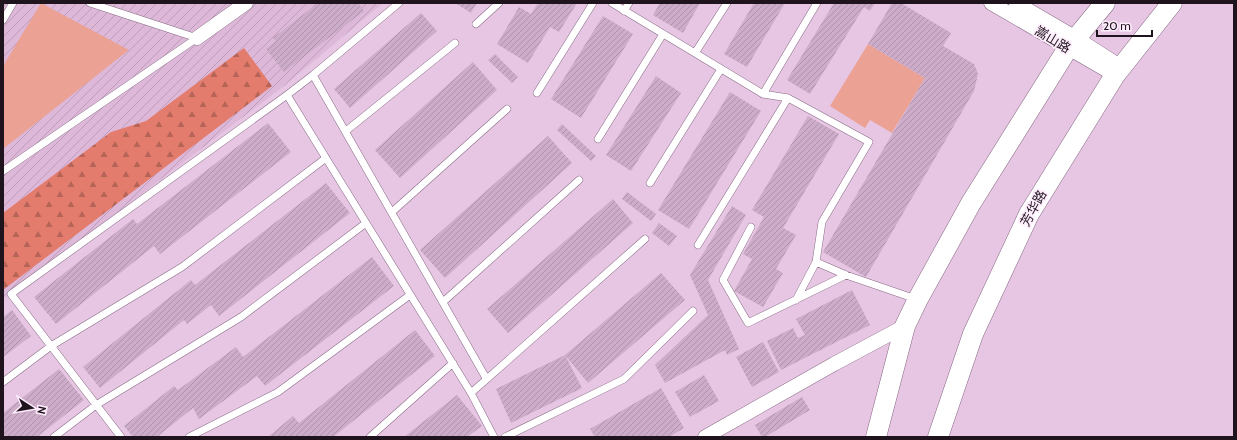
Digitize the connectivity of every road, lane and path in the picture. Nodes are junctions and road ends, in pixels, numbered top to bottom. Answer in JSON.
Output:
{"nodes":[{"id":1,"x":13,"y":3,"type":"edge"},
{"id":2,"x":90,"y":3,"type":"edge"},
{"id":3,"x":246,"y":3,"type":"edge"},
{"id":4,"x":399,"y":3,"type":"edge"},
{"id":5,"x":499,"y":3,"type":"edge"},
{"id":6,"x":592,"y":3,"type":"edge"},
{"id":7,"x":612,"y":3,"type":"edge"},
{"id":8,"x":629,"y":3,"type":"edge"},
{"id":9,"x":727,"y":3,"type":"edge"},
{"id":10,"x":817,"y":3,"type":"edge"},
{"id":11,"x":992,"y":3,"type":"edge"},
{"id":12,"x":1016,"y":3,"type":"edge"},
{"id":13,"x":1105,"y":3,"type":"edge"},
{"id":14,"x":1172,"y":3,"type":"edge"},
{"id":15,"x":624,"y":11,"type":"junction"},
{"id":16,"x":3,"y":20,"type":"edge"},
{"id":17,"x":476,"y":24,"type":"dead end"},
{"id":18,"x":663,"y":34,"type":"junction"},
{"id":19,"x":197,"y":38,"type":"junction"},
{"id":20,"x":455,"y":43,"type":"dead end"},
{"id":21,"x":1072,"y":43,"type":"junction"},
{"id":22,"x":695,"y":53,"type":"junction"},
{"id":23,"x":721,"y":69,"type":"junction"},
{"id":24,"x":1118,"y":71,"type":"junction"},
{"id":25,"x":313,"y":75,"type":"junction"},
{"id":26,"x":537,"y":93,"type":"dead end"},
{"id":27,"x":763,"y":94,"type":"junction"},
{"id":28,"x":287,"y":95,"type":"junction"},
{"id":29,"x":788,"y":98,"type":"junction"},
{"id":30,"x":507,"y":109,"type":"dead end"},
{"id":31,"x":346,"y":131,"type":"junction"},
{"id":32,"x":598,"y":139,"type":"dead end"},
{"id":33,"x":326,"y":158,"type":"junction"},
{"id":34,"x":3,"y":171,"type":"edge"},
{"id":35,"x":579,"y":180,"type":"dead end"},
{"id":36,"x":650,"y":183,"type":"dead end"},
{"id":37,"x":392,"y":212,"type":"junction"},
{"id":38,"x":366,"y":223,"type":"junction"},
{"id":39,"x":751,"y":227,"type":"dead end"},
{"id":40,"x":645,"y":239,"type":"dead end"},
{"id":41,"x":698,"y":245,"type":"dead end"},
{"id":42,"x":816,"y":262,"type":"junction"},
{"id":43,"x":846,"y":275,"type":"junction"},
{"id":44,"x":410,"y":295,"type":"junction"},
{"id":45,"x":918,"y":299,"type":"junction"},
{"id":46,"x":796,"y":300,"type":"junction"},
{"id":47,"x":443,"y":302,"type":"junction"},
{"id":48,"x":693,"y":311,"type":"dead end"},
{"id":49,"x":905,"y":326,"type":"junction"},
{"id":50,"x":51,"y":346,"type":"junction"},
{"id":51,"x":453,"y":363,"type":"junction"},
{"id":52,"x":486,"y":378,"type":"junction"},
{"id":53,"x":3,"y":382,"type":"edge"},
{"id":54,"x":471,"y":393,"type":"junction"},
{"id":55,"x":96,"y":405,"type":"junction"},
{"id":56,"x":54,"y":437,"type":"edge"},
{"id":57,"x":121,"y":437,"type":"edge"},
{"id":58,"x":188,"y":437,"type":"edge"},
{"id":59,"x":370,"y":437,"type":"edge"},
{"id":60,"x":494,"y":437,"type":"edge"},
{"id":61,"x":505,"y":437,"type":"edge"},
{"id":62,"x":705,"y":437,"type":"edge"},
{"id":63,"x":876,"y":437,"type":"edge"},
{"id":64,"x":938,"y":437,"type":"edge"}],
"edges":[{"from":1,"to":16,"type":"lane"},
{"from":2,"to":19,"type":"lane"},
{"from":3,"to":19,"type":"street"},
{"from":4,"to":25,"type":"lane"},
{"from":5,"to":17,"type":"lane"},
{"from":6,"to":26,"type":"lane"},
{"from":7,"to":15,"type":"lane"},
{"from":8,"to":15,"type":"lane"},
{"from":9,"to":22,"type":"lane"},
{"from":10,"to":27,"type":"lane"},
{"from":11,"to":21,"type":"street","name":"嵩山路"},
{"from":12,"to":21,"type":"street","name":"嵩山路"},
{"from":13,"to":21,"type":"main road"},
{"from":14,"to":24,"type":"main road","name":"芳华路"},
{"from":15,"to":18,"type":"lane"},
{"from":18,"to":22,"type":"lane"},
{"from":18,"to":32,"type":"lane"},
{"from":19,"to":34,"type":"lane"},
{"from":20,"to":31,"type":"lane"},
{"from":21,"to":24,"type":"street","name":"嵩山路"},
{"from":21,"to":45,"type":"main road"},
{"from":22,"to":23,"type":"lane"},
{"from":23,"to":27,"type":"lane"},
{"from":23,"to":36,"type":"lane"},
{"from":24,"to":64,"type":"main road","name":"芳华路"},
{"from":25,"to":28,"type":"lane"},
{"from":25,"to":31,"type":"lane"},
{"from":27,"to":29,"type":"lane"},
{"from":28,"to":33,"type":"lane"},
{"from":28,"to":50,"type":"lane"},
{"from":29,"to":41,"type":"lane"},
{"from":29,"to":42,"type":"lane"},
{"from":30,"to":37,"type":"lane"},
{"from":31,"to":37,"type":"lane"},
{"from":33,"to":38,"type":"lane"},
{"from":33,"to":50,"type":"lane"},
{"from":35,"to":47,"type":"lane"},
{"from":37,"to":47,"type":"lane"},
{"from":38,"to":44,"type":"lane"},
{"from":38,"to":55,"type":"lane"},
{"from":39,"to":46,"type":"lane"},
{"from":40,"to":52,"type":"lane"},
{"from":42,"to":43,"type":"lane"},
{"from":42,"to":46,"type":"lane"},
{"from":43,"to":45,"type":"lane"},
{"from":43,"to":46,"type":"lane"},
{"from":44,"to":51,"type":"lane"},
{"from":44,"to":58,"type":"lane"},
{"from":45,"to":49,"type":"main road"},
{"from":47,"to":52,"type":"lane"},
{"from":48,"to":61,"type":"lane"},
{"from":49,"to":62,"type":"street"},
{"from":49,"to":63,"type":"main road"},
{"from":50,"to":53,"type":"lane"},
{"from":50,"to":55,"type":"lane"},
{"from":51,"to":54,"type":"lane"},
{"from":51,"to":59,"type":"lane"},
{"from":52,"to":54,"type":"lane"},
{"from":54,"to":60,"type":"lane"},
{"from":55,"to":56,"type":"lane"},
{"from":55,"to":57,"type":"lane"}]}
